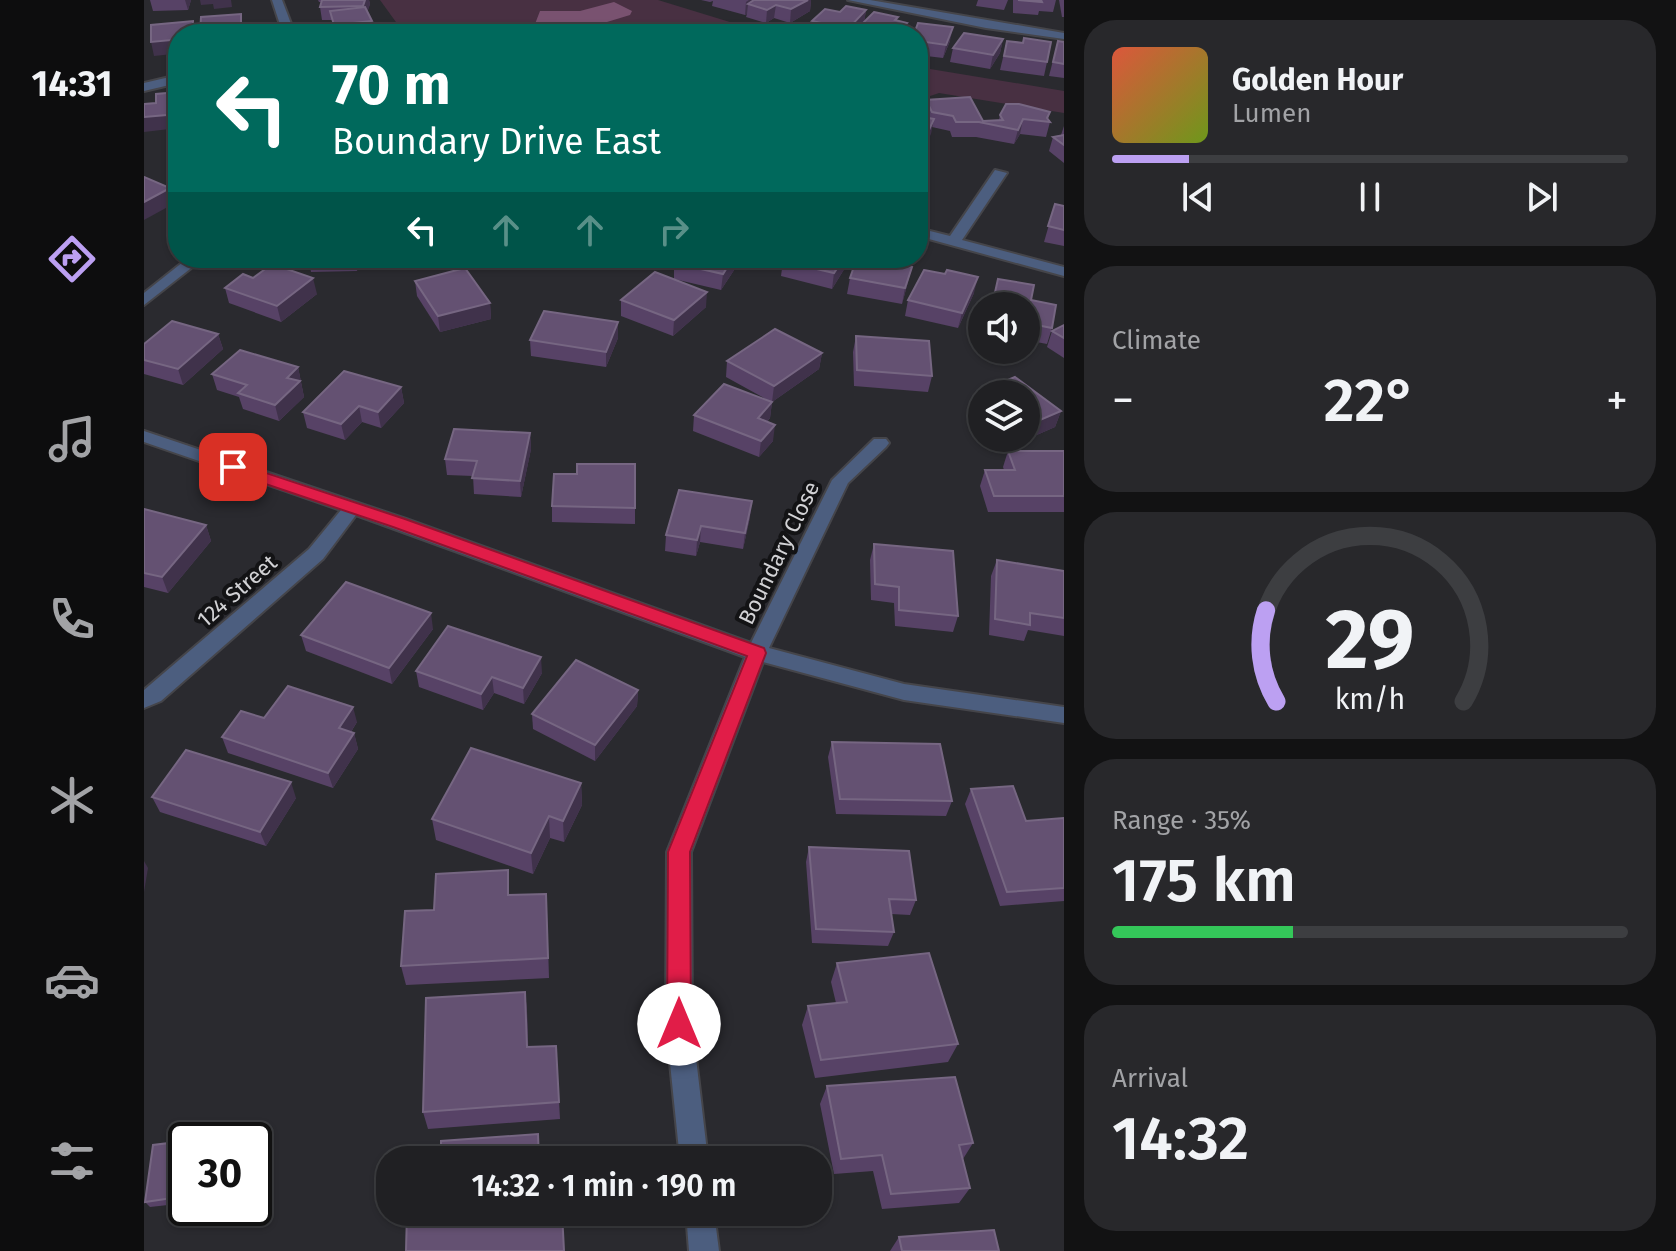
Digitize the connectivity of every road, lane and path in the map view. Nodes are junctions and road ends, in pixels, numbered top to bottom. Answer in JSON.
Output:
{"nodes":[{"id":1,"x":277,"y":0,"type":"edge"},
{"id":2,"x":853,"y":0,"type":"edge"},
{"id":3,"x":285,"y":24,"type":"edge"},
{"id":4,"x":1064,"y":36,"type":"edge"},
{"id":5,"x":168,"y":81,"type":"edge"},
{"id":6,"x":144,"y":87,"type":"edge"},
{"id":7,"x":1000,"y":173,"type":"dead end"},
{"id":8,"x":928,"y":234,"type":"edge"},
{"id":9,"x":955,"y":240,"type":"junction"},
{"id":10,"x":184,"y":268,"type":"edge"},
{"id":11,"x":1064,"y":272,"type":"edge"},
{"id":12,"x":144,"y":300,"type":"edge"},
{"id":13,"x":144,"y":436,"type":"edge"},
{"id":14,"x":880,"y":443,"type":"dead end"},
{"id":15,"x":351,"y":509,"type":"junction"},
{"id":16,"x":757,"y":653,"type":"junction"},
{"id":17,"x":144,"y":700,"type":"edge"},
{"id":18,"x":1064,"y":715,"type":"edge"},
{"id":19,"x":692,"y":1146,"type":"edge"},
{"id":20,"x":701,"y":1226,"type":"edge"},
{"id":21,"x":704,"y":1251,"type":"edge"}],
"edges":[{"from":1,"to":3,"type":"street"},
{"from":2,"to":4,"type":"street"},
{"from":5,"to":6,"type":"street"},
{"from":7,"to":9,"type":"street"},
{"from":8,"to":9,"type":"street"},
{"from":9,"to":11,"type":"street"},
{"from":10,"to":12,"type":"street"},
{"from":13,"to":15,"type":"street"},
{"from":14,"to":16,"type":"street","name":"Boundary Close"},
{"from":15,"to":16,"type":"street"},
{"from":15,"to":17,"type":"street","name":"124 Street"},
{"from":16,"to":18,"type":"street"},
{"from":16,"to":19,"type":"street","name":"Boundary Close"},
{"from":20,"to":21,"type":"street"}]}
